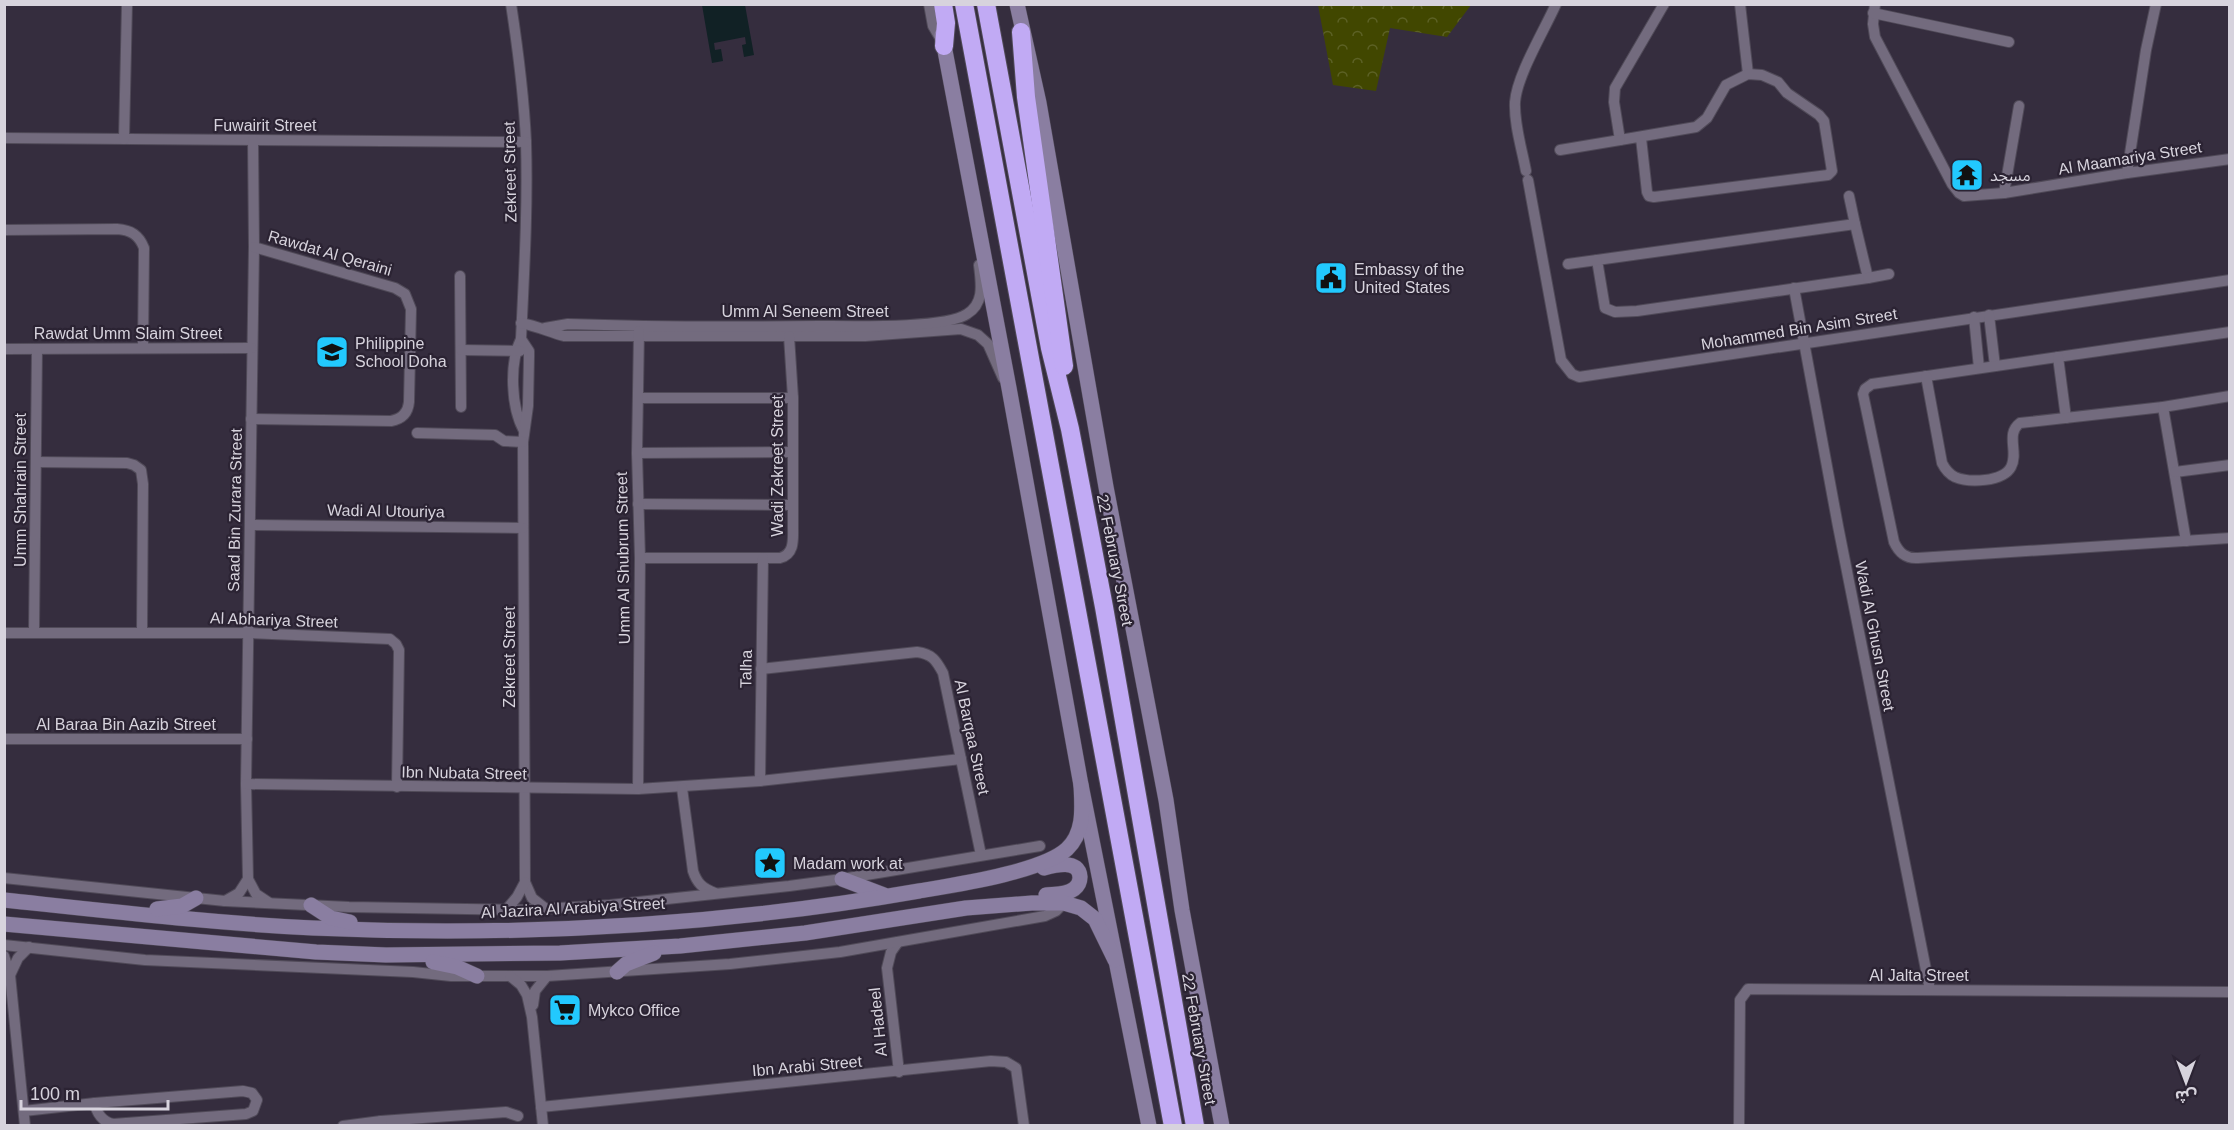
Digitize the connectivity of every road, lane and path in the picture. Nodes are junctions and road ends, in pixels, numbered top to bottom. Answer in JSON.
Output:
{"nodes":[{"id":1,"x":127,"y":4,"type":"edge"},
{"id":2,"x":511,"y":4,"type":"edge"},
{"id":3,"x":928,"y":4,"type":"edge"},
{"id":4,"x":936,"y":4,"type":"edge"},
{"id":5,"x":944,"y":4,"type":"edge"},
{"id":6,"x":964,"y":4,"type":"edge"},
{"id":7,"x":986,"y":4,"type":"edge"},
{"id":8,"x":1017,"y":4,"type":"edge"},
{"id":9,"x":1556,"y":4,"type":"edge"},
{"id":10,"x":1664,"y":4,"type":"edge"},
{"id":11,"x":1740,"y":4,"type":"edge"},
{"id":12,"x":2156,"y":4,"type":"edge"},
{"id":13,"x":1874,"y":9,"type":"edge"},
{"id":14,"x":1021,"y":32,"type":"junction"},
{"id":15,"x":2009,"y":42,"type":"dead end"},
{"id":16,"x":944,"y":46,"type":"junction"},
{"id":17,"x":1748,"y":74,"type":"junction"},
{"id":18,"x":2019,"y":106,"type":"dead end"},
{"id":19,"x":4,"y":138,"type":"edge"},
{"id":20,"x":1641,"y":138,"type":"junction"},
{"id":21,"x":124,"y":139,"type":"junction"},
{"id":22,"x":253,"y":140,"type":"junction"},
{"id":23,"x":1620,"y":140,"type":"junction"},
{"id":24,"x":526,"y":142,"type":"junction"},
{"id":25,"x":1560,"y":150,"type":"dead end"},
{"id":26,"x":2229,"y":159,"type":"edge"},
{"id":27,"x":2127,"y":173,"type":"junction"},
{"id":28,"x":2004,"y":193,"type":"junction"},
{"id":29,"x":1849,"y":196,"type":"dead end"},
{"id":30,"x":978,"y":222,"type":"junction"},
{"id":31,"x":1855,"y":224,"type":"junction"},
{"id":32,"x":4,"y":230,"type":"edge"},
{"id":33,"x":254,"y":247,"type":"junction"},
{"id":34,"x":1598,"y":260,"type":"junction"},
{"id":35,"x":1568,"y":264,"type":"dead end"},
{"id":36,"x":1889,"y":274,"type":"dead end"},
{"id":37,"x":460,"y":276,"type":"dead end"},
{"id":38,"x":1868,"y":278,"type":"junction"},
{"id":39,"x":2229,"y":280,"type":"edge"},
{"id":40,"x":1794,"y":288,"type":"junction"},
{"id":41,"x":1989,"y":315,"type":"junction"},
{"id":42,"x":1974,"y":317,"type":"junction"},
{"id":43,"x":521,"y":323,"type":"junction"},
{"id":44,"x":639,"y":331,"type":"junction"},
{"id":45,"x":2229,"y":332,"type":"edge"},
{"id":46,"x":789,"y":336,"type":"junction"},
{"id":47,"x":520,"y":339,"type":"junction"},
{"id":48,"x":1804,"y":343,"type":"junction"},
{"id":49,"x":143,"y":348,"type":"junction"},
{"id":50,"x":252,"y":348,"type":"junction"},
{"id":51,"x":4,"y":349,"type":"edge"},
{"id":52,"x":37,"y":349,"type":"junction"},
{"id":53,"x":461,"y":350,"type":"junction"},
{"id":54,"x":515,"y":351,"type":"junction"},
{"id":55,"x":529,"y":351,"type":"junction"},
{"id":56,"x":2058,"y":357,"type":"junction"},
{"id":57,"x":1995,"y":366,"type":"junction"},
{"id":58,"x":1979,"y":368,"type":"junction"},
{"id":59,"x":1926,"y":376,"type":"junction"},
{"id":60,"x":1010,"y":388,"type":"junction"},
{"id":61,"x":2229,"y":396,"type":"edge"},
{"id":62,"x":638,"y":398,"type":"junction"},
{"id":63,"x":793,"y":398,"type":"junction"},
{"id":64,"x":461,"y":407,"type":"dead end"},
{"id":65,"x":1065,"y":407,"type":"junction"},
{"id":66,"x":2163,"y":407,"type":"junction"},
{"id":67,"x":2066,"y":418,"type":"junction"},
{"id":68,"x":251,"y":419,"type":"junction"},
{"id":69,"x":417,"y":433,"type":"dead end"},
{"id":70,"x":523,"y":437,"type":"junction"},
{"id":71,"x":793,"y":452,"type":"junction"},
{"id":72,"x":637,"y":453,"type":"junction"},
{"id":73,"x":36,"y":462,"type":"junction"},
{"id":74,"x":2229,"y":465,"type":"edge"},
{"id":75,"x":2175,"y":472,"type":"junction"},
{"id":76,"x":638,"y":504,"type":"junction"},
{"id":77,"x":793,"y":505,"type":"junction"},
{"id":78,"x":250,"y":525,"type":"junction"},
{"id":79,"x":523,"y":528,"type":"junction"},
{"id":80,"x":2229,"y":538,"type":"edge"},
{"id":81,"x":2186,"y":541,"type":"junction"},
{"id":82,"x":640,"y":558,"type":"junction"},
{"id":83,"x":763,"y":558,"type":"junction"},
{"id":84,"x":34,"y":632,"type":"junction"},
{"id":85,"x":142,"y":632,"type":"junction"},
{"id":86,"x":4,"y":633,"type":"edge"},
{"id":87,"x":249,"y":633,"type":"junction"},
{"id":88,"x":761,"y":669,"type":"junction"},
{"id":89,"x":4,"y":739,"type":"edge"},
{"id":90,"x":247,"y":739,"type":"junction"},
{"id":91,"x":961,"y":759,"type":"junction"},
{"id":92,"x":760,"y":781,"type":"junction"},
{"id":93,"x":246,"y":784,"type":"junction"},
{"id":94,"x":1082,"y":784,"type":"junction"},
{"id":95,"x":397,"y":787,"type":"junction"},
{"id":96,"x":682,"y":788,"type":"junction"},
{"id":97,"x":525,"y":789,"type":"junction"},
{"id":98,"x":638,"y":789,"type":"junction"},
{"id":99,"x":1040,"y":846,"type":"dead end"},
{"id":100,"x":981,"y":855,"type":"junction"},
{"id":101,"x":693,"y":871,"type":"junction"},
{"id":102,"x":4,"y":878,"type":"edge"},
{"id":103,"x":248,"y":879,"type":"junction"},
{"id":104,"x":842,"y":879,"type":"junction"},
{"id":105,"x":975,"y":881,"type":"junction"},
{"id":106,"x":525,"y":882,"type":"junction"},
{"id":107,"x":715,"y":893,"type":"junction"},
{"id":108,"x":890,"y":896,"type":"junction"},
{"id":109,"x":675,"y":897,"type":"junction"},
{"id":110,"x":196,"y":898,"type":"junction"},
{"id":111,"x":4,"y":900,"type":"edge"},
{"id":112,"x":225,"y":901,"type":"junction"},
{"id":113,"x":270,"y":903,"type":"junction"},
{"id":114,"x":1064,"y":903,"type":"junction"},
{"id":115,"x":310,"y":905,"type":"junction"},
{"id":116,"x":966,"y":908,"type":"junction"},
{"id":117,"x":546,"y":909,"type":"junction"},
{"id":118,"x":506,"y":910,"type":"junction"},
{"id":119,"x":137,"y":914,"type":"junction"},
{"id":120,"x":4,"y":924,"type":"edge"},
{"id":121,"x":379,"y":930,"type":"junction"},
{"id":122,"x":898,"y":942,"type":"junction"},
{"id":123,"x":4,"y":945,"type":"edge"},
{"id":124,"x":680,"y":946,"type":"junction"},
{"id":125,"x":29,"y":947,"type":"junction"},
{"id":126,"x":873,"y":947,"type":"junction"},
{"id":127,"x":386,"y":955,"type":"junction"},
{"id":128,"x":4,"y":956,"type":"edge"},
{"id":129,"x":1115,"y":960,"type":"junction"},
{"id":130,"x":887,"y":968,"type":"junction"},
{"id":131,"x":617,"y":972,"type":"junction"},
{"id":132,"x":10,"y":975,"type":"junction"},
{"id":133,"x":510,"y":975,"type":"junction"},
{"id":134,"x":477,"y":976,"type":"junction"},
{"id":135,"x":548,"y":976,"type":"junction"},
{"id":136,"x":1930,"y":990,"type":"junction"},
{"id":137,"x":2229,"y":992,"type":"edge"},
{"id":138,"x":532,"y":1017,"type":"junction"},
{"id":139,"x":899,"y":1072,"type":"junction"},
{"id":140,"x":95,"y":1103,"type":"junction"},
{"id":141,"x":541,"y":1107,"type":"junction"},
{"id":142,"x":24,"y":1111,"type":"junction"},
{"id":143,"x":518,"y":1116,"type":"dead end"},
{"id":144,"x":416,"y":1122,"type":"edge"},
{"id":145,"x":381,"y":1124,"type":"edge"},
{"id":146,"x":25,"y":1125,"type":"edge"},
{"id":147,"x":343,"y":1125,"type":"edge"},
{"id":148,"x":543,"y":1125,"type":"edge"},
{"id":149,"x":1024,"y":1125,"type":"edge"},
{"id":150,"x":1149,"y":1125,"type":"edge"},
{"id":151,"x":1173,"y":1125,"type":"edge"},
{"id":152,"x":1195,"y":1125,"type":"edge"},
{"id":153,"x":1222,"y":1125,"type":"edge"},
{"id":154,"x":1739,"y":1125,"type":"edge"}],
"edges":[{"from":1,"to":21,"type":"street"},
{"from":2,"to":24,"type":"street","name":"Zekreet Street"},
{"from":3,"to":16,"type":"street"},
{"from":4,"to":16,"type":"main road"},
{"from":5,"to":16,"type":"highway"},
{"from":6,"to":151,"type":"highway"},
{"from":7,"to":65,"type":"highway","name":"22 February Street"},
{"from":8,"to":14,"type":"main road","name":"22 February Street"},
{"from":9,"to":48,"type":"street","name":"Mohammed Bin Asim Street"},
{"from":10,"to":23,"type":"street"},
{"from":11,"to":17,"type":"street"},
{"from":12,"to":27,"type":"street"},
{"from":13,"to":15,"type":"street"},
{"from":13,"to":28,"type":"street","name":"Al Maamariya Street"},
{"from":14,"to":65,"type":"highway"},
{"from":14,"to":153,"type":"main road","name":"22 February Street"},
{"from":16,"to":30,"type":"main road"},
{"from":17,"to":20,"type":"street"},
{"from":17,"to":20,"type":"street"},
{"from":18,"to":28,"type":"street"},
{"from":19,"to":21,"type":"street","name":"Fuwairit Street"},
{"from":20,"to":23,"type":"street"},
{"from":21,"to":22,"type":"street","name":"Fuwairit Street"},
{"from":22,"to":24,"type":"street","name":"Fuwairit Street"},
{"from":22,"to":33,"type":"street","name":"Saad Bin Zurara Street"},
{"from":23,"to":25,"type":"street"},
{"from":24,"to":43,"type":"street","name":"Zekreet Street"},
{"from":26,"to":27,"type":"street","name":"Al Maamariya Street"},
{"from":27,"to":28,"type":"street","name":"Al Maamariya Street"},
{"from":29,"to":31,"type":"street"},
{"from":30,"to":44,"type":"street","name":"Umm Al Seneem Street"},
{"from":30,"to":60,"type":"main road"},
{"from":31,"to":34,"type":"street"},
{"from":31,"to":38,"type":"street"},
{"from":32,"to":49,"type":"street"},
{"from":33,"to":50,"type":"street","name":"Saad Bin Zurara Street"},
{"from":33,"to":68,"type":"street","name":"Rawdat Al Qeraini"},
{"from":34,"to":35,"type":"street"},
{"from":34,"to":40,"type":"street"},
{"from":36,"to":38,"type":"street"},
{"from":37,"to":53,"type":"street"},
{"from":38,"to":40,"type":"street"},
{"from":39,"to":41,"type":"street","name":"Mohammed Bin Asim Street"},
{"from":40,"to":48,"type":"street","name":"Wadi Al Ghusn Street"},
{"from":41,"to":42,"type":"street","name":"Mohammed Bin Asim Street"},
{"from":41,"to":57,"type":"street"},
{"from":42,"to":48,"type":"street","name":"Mohammed Bin Asim Street"},
{"from":42,"to":58,"type":"street"},
{"from":43,"to":44,"type":"street","name":"Umm Al Seneem Street"},
{"from":43,"to":47,"type":"street","name":"Zekreet Street"},
{"from":44,"to":46,"type":"street","name":"Umm Al Seneem Street"},
{"from":44,"to":62,"type":"street","name":"Umm Al Shubrum Street"},
{"from":45,"to":56,"type":"street"},
{"from":46,"to":60,"type":"street","name":"Umm Al Seneem Street"},
{"from":46,"to":63,"type":"street","name":"Wadi Zekreet Street"},
{"from":47,"to":54,"type":"street","name":"Zekreet Street"},
{"from":47,"to":55,"type":"street"},
{"from":48,"to":136,"type":"street","name":"Wadi Al Ghusn Street"},
{"from":49,"to":50,"type":"street","name":"Rawdat Umm Slaim Street"},
{"from":49,"to":52,"type":"street","name":"Rawdat Umm Slaim Street"},
{"from":50,"to":68,"type":"street","name":"Saad Bin Zurara Street"},
{"from":51,"to":52,"type":"street","name":"Rawdat Umm Slaim Street"},
{"from":52,"to":73,"type":"street","name":"Umm Shahrain Street"},
{"from":53,"to":54,"type":"street"},
{"from":53,"to":64,"type":"street"},
{"from":54,"to":55,"type":"street"},
{"from":54,"to":70,"type":"street","name":"Zekreet Street"},
{"from":55,"to":70,"type":"street","name":"Zekreet Street"},
{"from":56,"to":57,"type":"street"},
{"from":56,"to":67,"type":"street"},
{"from":57,"to":58,"type":"street"},
{"from":58,"to":59,"type":"street"},
{"from":59,"to":67,"type":"street"},
{"from":59,"to":81,"type":"street"},
{"from":60,"to":94,"type":"main road"},
{"from":61,"to":66,"type":"street"},
{"from":62,"to":63,"type":"street"},
{"from":62,"to":72,"type":"street","name":"Umm Al Shubrum Street"},
{"from":63,"to":71,"type":"street","name":"Wadi Zekreet Street"},
{"from":65,"to":152,"type":"highway","name":"22 February Street"},
{"from":66,"to":67,"type":"street"},
{"from":66,"to":75,"type":"street"},
{"from":68,"to":78,"type":"street","name":"Saad Bin Zurara Street"},
{"from":69,"to":70,"type":"street"},
{"from":70,"to":79,"type":"street","name":"Zekreet Street"},
{"from":71,"to":72,"type":"street"},
{"from":71,"to":77,"type":"street","name":"Wadi Zekreet Street"},
{"from":72,"to":76,"type":"street","name":"Umm Al Shubrum Street"},
{"from":73,"to":84,"type":"street","name":"Umm Shahrain Street"},
{"from":73,"to":85,"type":"street"},
{"from":74,"to":75,"type":"street"},
{"from":75,"to":81,"type":"street"},
{"from":76,"to":77,"type":"street"},
{"from":76,"to":82,"type":"street","name":"Umm Al Shubrum Street"},
{"from":77,"to":83,"type":"street","name":"Wadi Zekreet Street"},
{"from":78,"to":79,"type":"street","name":"Wadi Al Utouriya"},
{"from":78,"to":87,"type":"street","name":"Saad Bin Zurara Street"},
{"from":79,"to":97,"type":"street","name":"Zekreet Street"},
{"from":80,"to":81,"type":"street"},
{"from":82,"to":83,"type":"street","name":"Wadi Zekreet Street"},
{"from":82,"to":98,"type":"street","name":"Umm Al Shubrum Street"},
{"from":83,"to":88,"type":"street","name":"Talha"},
{"from":84,"to":85,"type":"street","name":"Al Abhariya Street"},
{"from":84,"to":86,"type":"street","name":"Al Abhariya Street"},
{"from":85,"to":87,"type":"street","name":"Al Abhariya Street"},
{"from":87,"to":90,"type":"street","name":"Saad Bin Zurara Street"},
{"from":87,"to":95,"type":"street","name":"Al Abhariya Street"},
{"from":88,"to":91,"type":"street","name":"Al Barqaa Street"},
{"from":88,"to":92,"type":"street","name":"Talha"},
{"from":89,"to":90,"type":"street","name":"Al Baraa Bin Aazib Street"},
{"from":90,"to":93,"type":"street","name":"Saad Bin Zurara Street"},
{"from":91,"to":92,"type":"street","name":"Ibn Nubata Street"},
{"from":91,"to":100,"type":"street","name":"Al Barqaa Street"},
{"from":92,"to":96,"type":"street","name":"Ibn Nubata Street"},
{"from":93,"to":95,"type":"street","name":"Ibn Nubata Street"},
{"from":93,"to":103,"type":"street","name":"Saad Bin Zurara Street"},
{"from":94,"to":105,"type":"main road","name":"Al Jazira Al Arabiya Street"},
{"from":94,"to":129,"type":"main road"},
{"from":95,"to":97,"type":"street","name":"Ibn Nubata Street"},
{"from":96,"to":98,"type":"street","name":"Ibn Nubata Street"},
{"from":96,"to":101,"type":"street"},
{"from":97,"to":98,"type":"street","name":"Ibn Nubata Street"},
{"from":97,"to":106,"type":"street","name":"Zekreet Street"},
{"from":99,"to":100,"type":"street","name":"Al Jazira Al Arabiya Street"},
{"from":100,"to":104,"type":"street","name":"Al Jazira Al Arabiya Street"},
{"from":101,"to":107,"type":"street"},
{"from":101,"to":109,"type":"street"},
{"from":102,"to":110,"type":"street","name":"Al Jazira Al Arabiya Street"},
{"from":103,"to":112,"type":"street"},
{"from":103,"to":113,"type":"street"},
{"from":104,"to":107,"type":"street","name":"Al Jazira Al Arabiya Street"},
{"from":104,"to":108,"type":"main road"},
{"from":105,"to":108,"type":"main road","name":"Al Jazira Al Arabiya Street"},
{"from":105,"to":116,"type":"main road"},
{"from":106,"to":117,"type":"street"},
{"from":106,"to":118,"type":"street"},
{"from":107,"to":109,"type":"street","name":"Al Jazira Al Arabiya Street"},
{"from":108,"to":121,"type":"main road","name":"Al Jazira Al Arabiya Street"},
{"from":109,"to":117,"type":"street","name":"Al Jazira Al Arabiya Street"},
{"from":110,"to":112,"type":"street","name":"Al Jazira Al Arabiya Street"},
{"from":110,"to":119,"type":"main road"},
{"from":111,"to":119,"type":"main road","name":"Al Jazira Al Arabiya Street"},
{"from":112,"to":113,"type":"street","name":"Al Jazira Al Arabiya Street"},
{"from":113,"to":115,"type":"street","name":"Al Jazira Al Arabiya Street"},
{"from":114,"to":116,"type":"main road"},
{"from":114,"to":122,"type":"street"},
{"from":114,"to":129,"type":"main road"},
{"from":115,"to":118,"type":"street","name":"Al Jazira Al Arabiya Street"},
{"from":115,"to":121,"type":"main road"},
{"from":116,"to":124,"type":"main road"},
{"from":117,"to":118,"type":"street","name":"Al Jazira Al Arabiya Street"},
{"from":119,"to":121,"type":"main road","name":"Al Jazira Al Arabiya Street"},
{"from":120,"to":127,"type":"main road"},
{"from":122,"to":126,"type":"street"},
{"from":122,"to":130,"type":"street","name":"Al Hadeel"},
{"from":123,"to":125,"type":"street"},
{"from":124,"to":127,"type":"main road"},
{"from":124,"to":131,"type":"main road"},
{"from":125,"to":132,"type":"street"},
{"from":125,"to":134,"type":"street"},
{"from":126,"to":130,"type":"street","name":"Al Hadeel"},
{"from":126,"to":131,"type":"street"},
{"from":127,"to":134,"type":"main road"},
{"from":128,"to":132,"type":"street"},
{"from":129,"to":150,"type":"main road"},
{"from":130,"to":139,"type":"street","name":"Al Hadeel"},
{"from":131,"to":135,"type":"street"},
{"from":132,"to":142,"type":"street"},
{"from":133,"to":134,"type":"street"},
{"from":133,"to":135,"type":"street"},
{"from":133,"to":138,"type":"street"},
{"from":135,"to":138,"type":"street"},
{"from":136,"to":137,"type":"street","name":"Al Jalta Street"},
{"from":136,"to":154,"type":"street","name":"Al Jalta Street"},
{"from":138,"to":141,"type":"street"},
{"from":139,"to":141,"type":"street","name":"Ibn Arabi Street"},
{"from":139,"to":149,"type":"street","name":"Ibn Arabi Street"},
{"from":140,"to":140,"type":"street"},
{"from":140,"to":142,"type":"street"},
{"from":141,"to":148,"type":"street"},
{"from":142,"to":146,"type":"street"},
{"from":143,"to":144,"type":"street"},
{"from":144,"to":145,"type":"street"},
{"from":145,"to":147,"type":"street"}]}
